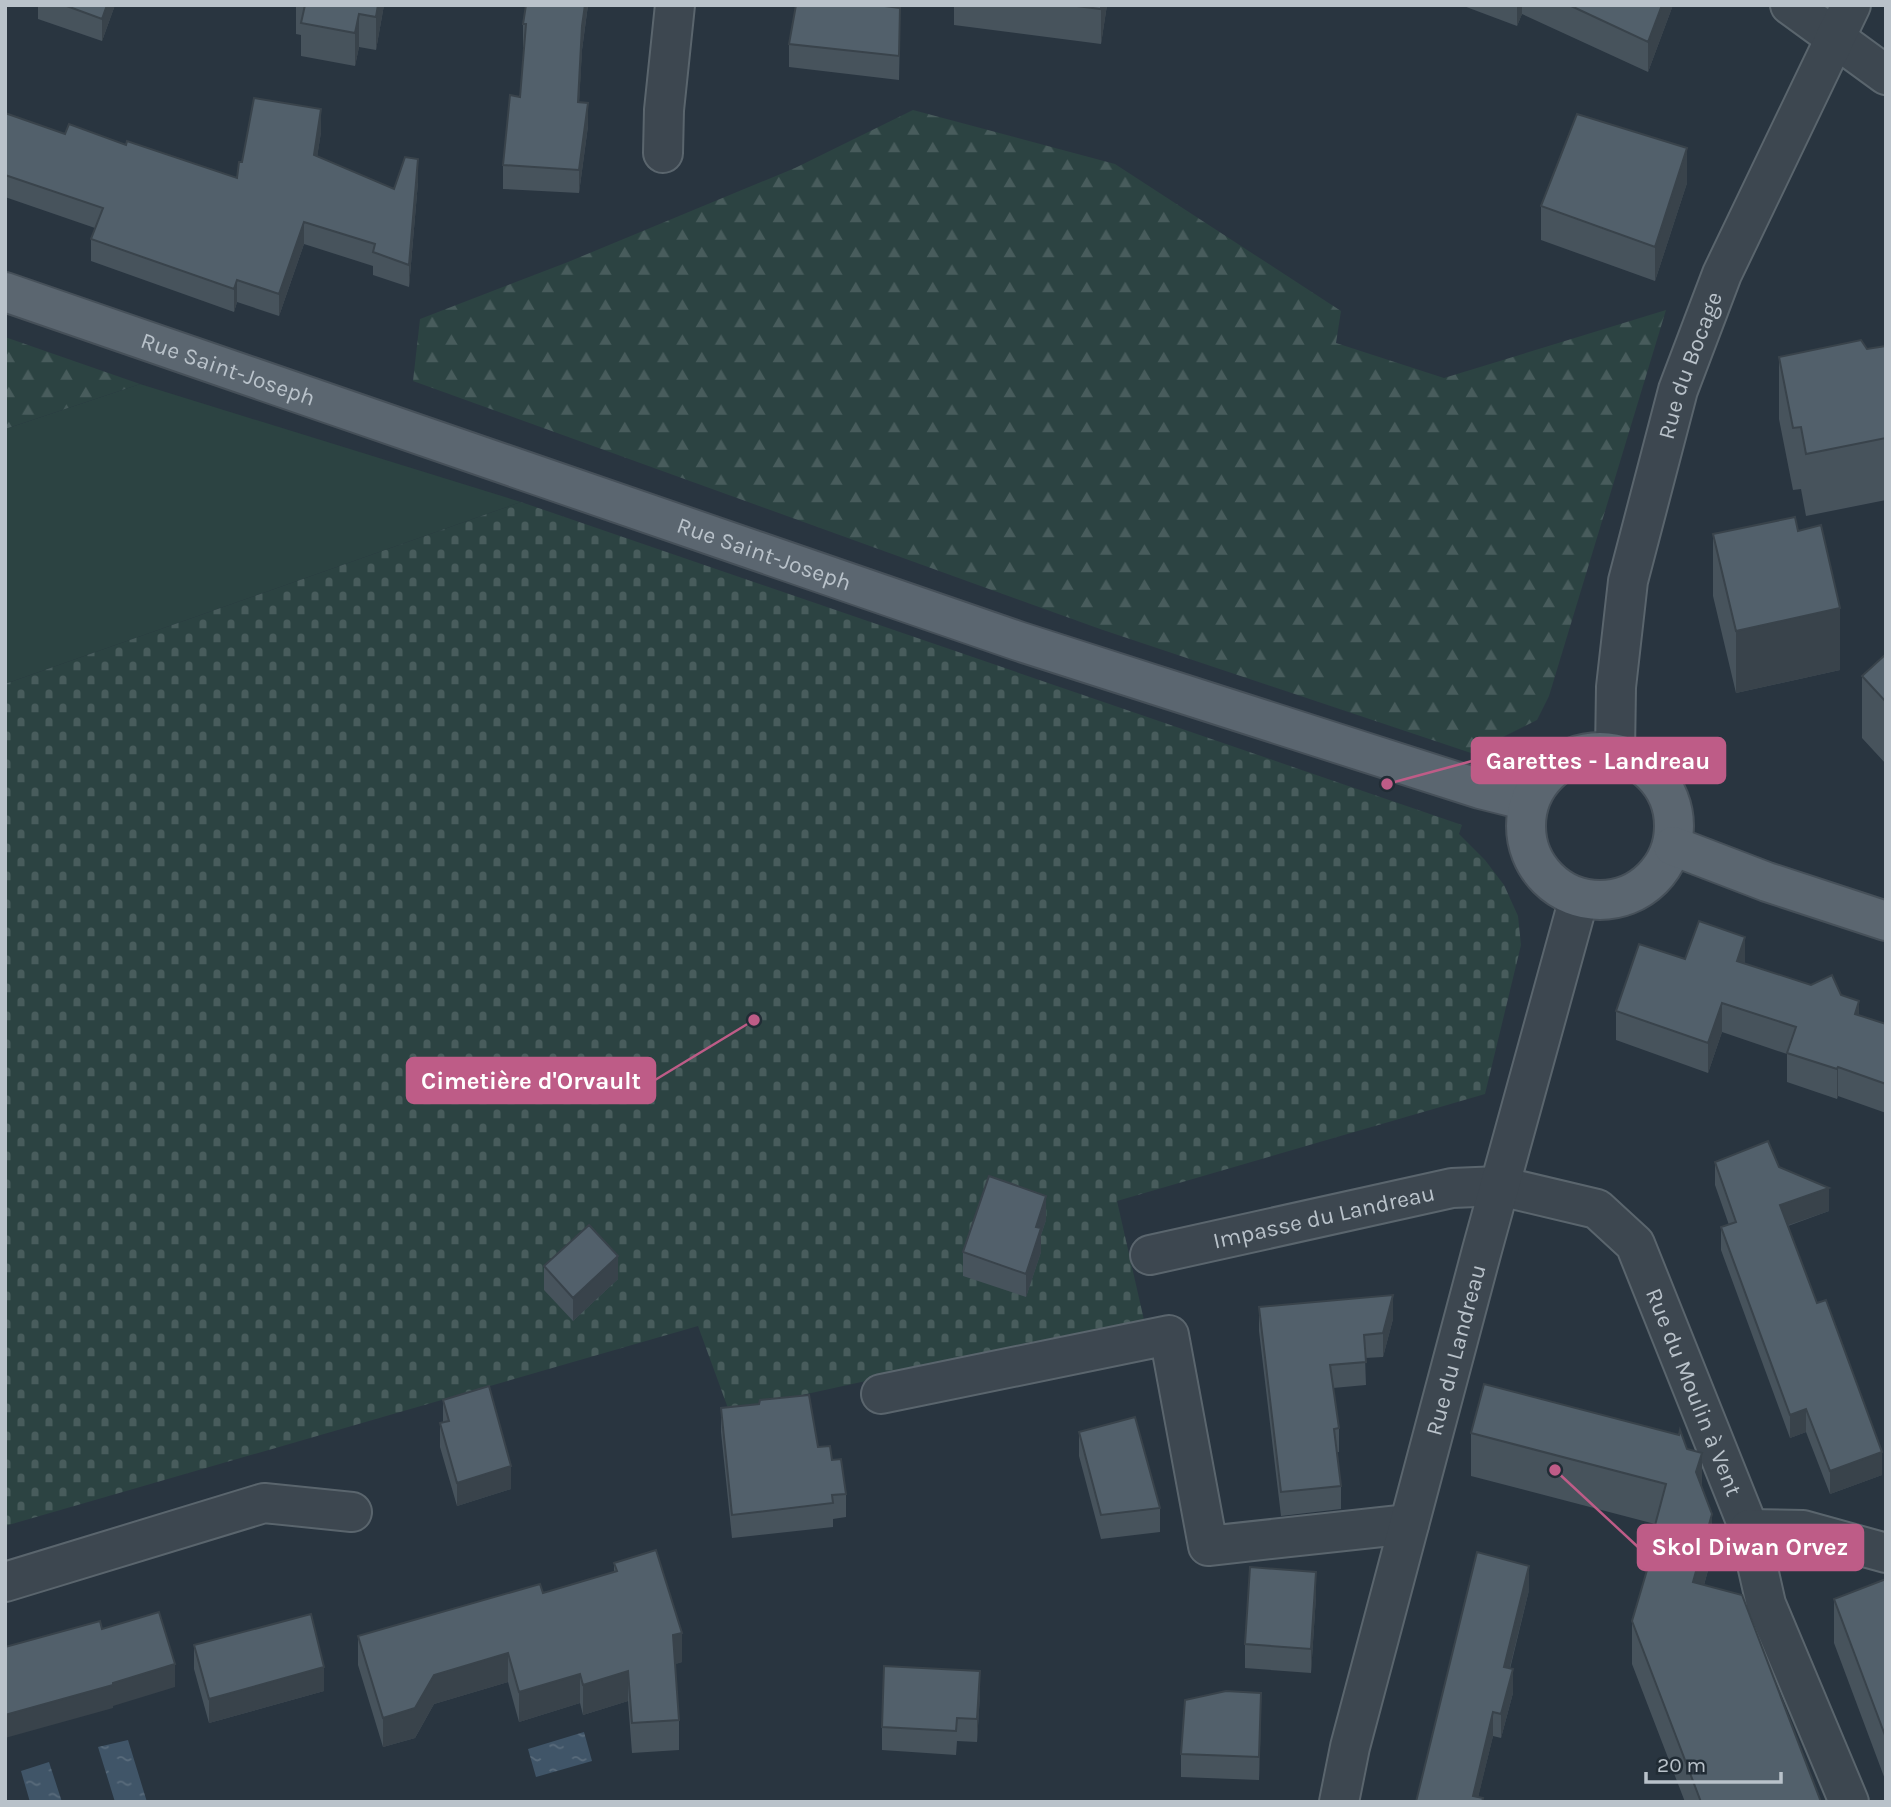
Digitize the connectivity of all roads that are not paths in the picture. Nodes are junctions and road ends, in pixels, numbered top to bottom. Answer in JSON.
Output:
{"nodes":[{"id":1,"x":675,"y":5,"type":"edge"},
{"id":2,"x":1790,"y":5,"type":"edge"},
{"id":3,"x":1842,"y":22,"type":"edge"},
{"id":4,"x":1886,"y":75,"type":"edge"},
{"id":5,"x":663,"y":153,"type":"dead end"},
{"id":6,"x":5,"y":292,"type":"edge"},
{"id":7,"x":1615,"y":752,"type":"junction"},
{"id":8,"x":1528,"y":801,"type":"junction"},
{"id":9,"x":1673,"y":846,"type":"junction"},
{"id":10,"x":1579,"y":898,"type":"junction"},
{"id":11,"x":1886,"y":921,"type":"edge"},
{"id":12,"x":1500,"y":1186,"type":"junction"},
{"id":13,"x":1150,"y":1255,"type":"dead end"},
{"id":14,"x":881,"y":1394,"type":"dead end"},
{"id":15,"x":352,"y":1511,"type":"dead end"},
{"id":16,"x":1409,"y":1524,"type":"junction"},
{"id":17,"x":1749,"y":1530,"type":"junction"},
{"id":18,"x":1886,"y":1553,"type":"edge"},
{"id":19,"x":5,"y":1581,"type":"edge"},
{"id":20,"x":1339,"y":1802,"type":"edge"},
{"id":21,"x":1849,"y":1802,"type":"edge"}],
"edges":[{"from":1,"to":5,"type":"street"},
{"from":2,"to":3,"type":"street"},
{"from":3,"to":4,"type":"street"},
{"from":3,"to":7,"type":"street","name":"Rue du Bocage"},
{"from":6,"to":8,"type":"main road","name":"Rue Saint-Joseph"},
{"from":7,"to":8,"type":"main road"},
{"from":7,"to":9,"type":"main road"},
{"from":8,"to":10,"type":"main road"},
{"from":9,"to":10,"type":"main road"},
{"from":9,"to":11,"type":"main road"},
{"from":10,"to":12,"type":"street","name":"Rue du Landreau"},
{"from":12,"to":13,"type":"street","name":"Impasse du Landreau"},
{"from":12,"to":16,"type":"street","name":"Rue du Landreau"},
{"from":12,"to":17,"type":"street","name":"Rue du Moulin à Vent"},
{"from":14,"to":16,"type":"street"},
{"from":15,"to":19,"type":"street"},
{"from":16,"to":20,"type":"street","name":"Rue du Landreau"},
{"from":17,"to":18,"type":"street"},
{"from":17,"to":21,"type":"street","name":"Rue du Moulin à Vent"}]}
